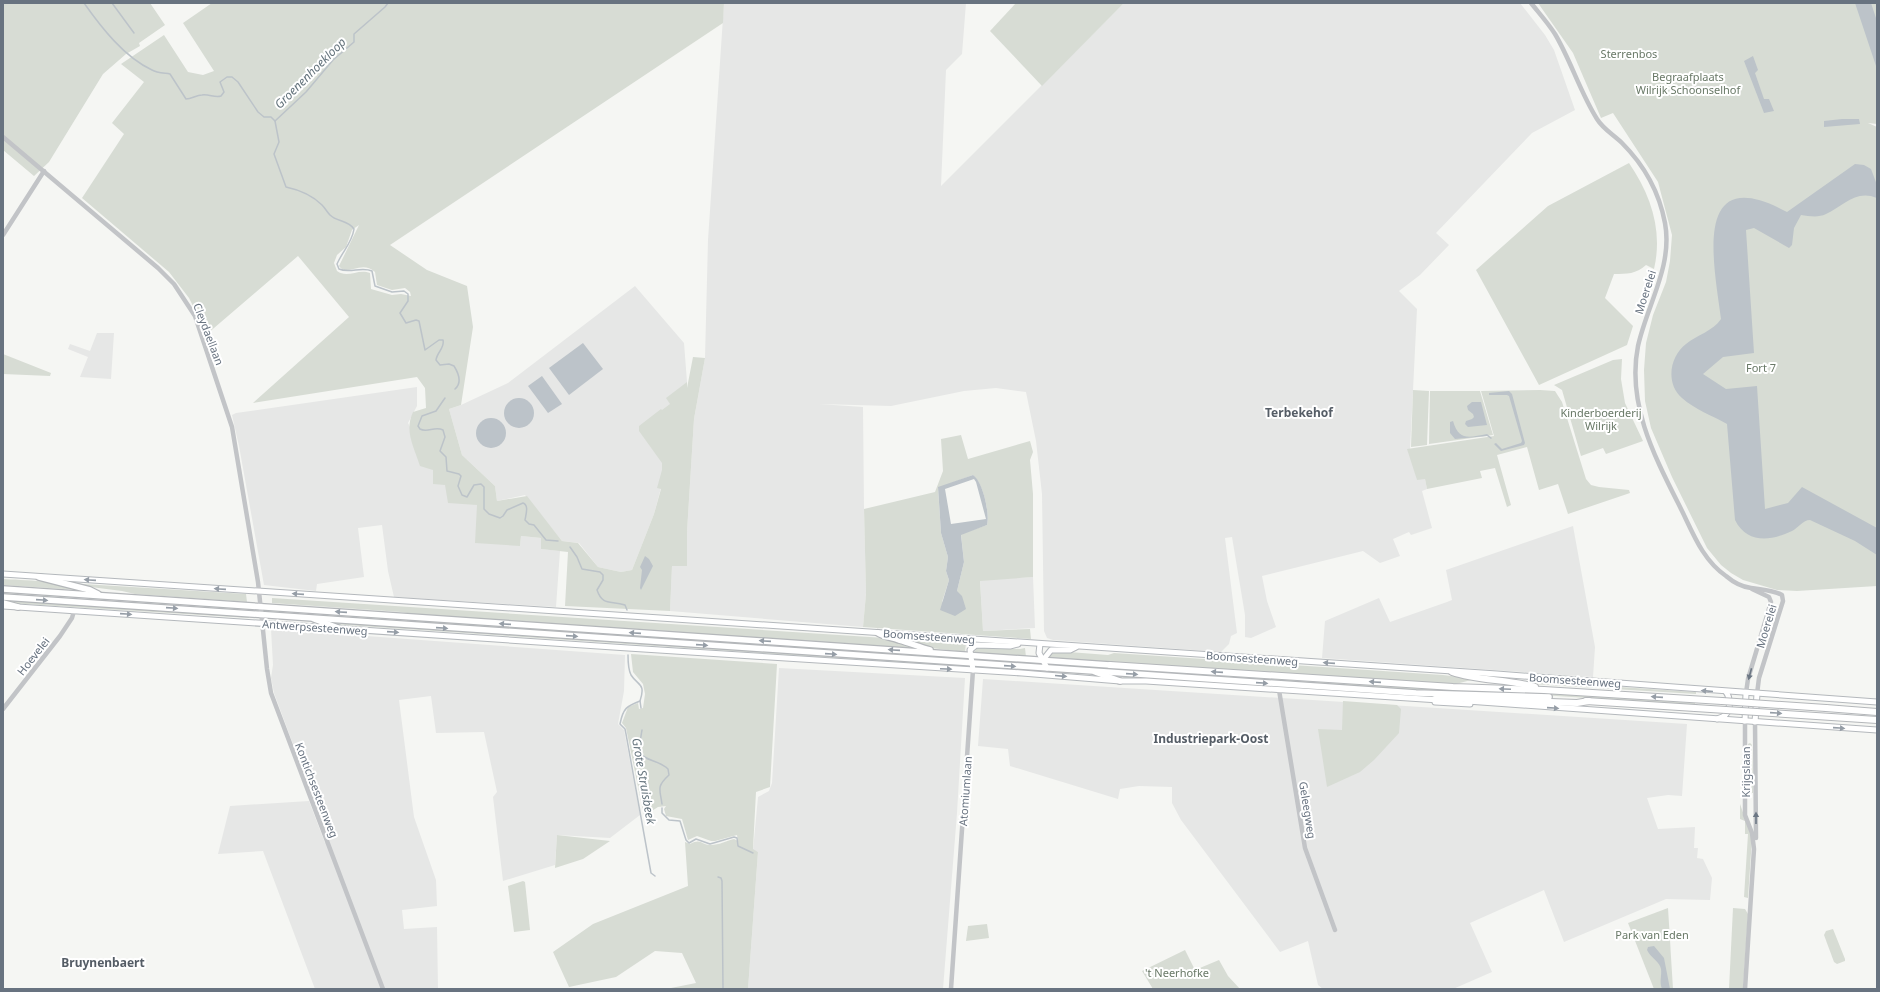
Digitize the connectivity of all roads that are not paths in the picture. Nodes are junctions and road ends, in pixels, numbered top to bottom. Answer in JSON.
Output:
{"nodes":[{"id":1,"x":1531,"y":3,"type":"edge"},
{"id":2,"x":3,"y":137,"type":"edge"},
{"id":3,"x":44,"y":172,"type":"junction"},
{"id":4,"x":3,"y":236,"type":"edge"},
{"id":5,"x":3,"y":574,"type":"edge"},
{"id":6,"x":39,"y":577,"type":"junction"},
{"id":7,"x":1751,"y":588,"type":"junction"},
{"id":8,"x":3,"y":589,"type":"edge"},
{"id":9,"x":259,"y":591,"type":"junction"},
{"id":10,"x":102,"y":596,"type":"junction"},
{"id":11,"x":3,"y":598,"type":"edge"},
{"id":12,"x":3,"y":603,"type":"edge"},
{"id":13,"x":3,"y":606,"type":"edge"},
{"id":14,"x":18,"y":607,"type":"junction"},
{"id":15,"x":261,"y":607,"type":"junction"},
{"id":16,"x":74,"y":611,"type":"junction"},
{"id":17,"x":262,"y":614,"type":"junction"},
{"id":18,"x":312,"y":618,"type":"junction"},
{"id":19,"x":263,"y":624,"type":"junction"},
{"id":20,"x":340,"y":629,"type":"junction"},
{"id":21,"x":878,"y":633,"type":"junction"},
{"id":22,"x":1760,"y":640,"type":"junction"},
{"id":23,"x":1024,"y":643,"type":"junction"},
{"id":24,"x":1040,"y":644,"type":"junction"},
{"id":25,"x":1769,"y":645,"type":"junction"},
{"id":26,"x":1078,"y":646,"type":"junction"},
{"id":27,"x":933,"y":653,"type":"junction"},
{"id":28,"x":970,"y":655,"type":"junction"},
{"id":29,"x":1043,"y":660,"type":"junction"},
{"id":30,"x":972,"y":663,"type":"junction"},
{"id":31,"x":1110,"y":665,"type":"joint"},
{"id":32,"x":1047,"y":668,"type":"junction"},
{"id":33,"x":973,"y":670,"type":"junction"},
{"id":34,"x":1093,"y":671,"type":"junction"},
{"id":35,"x":1452,"y":672,"type":"junction"},
{"id":36,"x":1120,"y":681,"type":"junction"},
{"id":37,"x":1279,"y":690,"type":"junction"},
{"id":38,"x":1544,"y":690,"type":"junction"},
{"id":39,"x":1726,"y":692,"type":"junction"},
{"id":40,"x":1746,"y":693,"type":"junction"},
{"id":41,"x":1757,"y":694,"type":"junction"},
{"id":42,"x":1360,"y":696,"type":"junction"},
{"id":43,"x":1548,"y":697,"type":"joint"},
{"id":44,"x":1435,"y":699,"type":"junction"},
{"id":45,"x":1589,"y":701,"type":"junction"},
{"id":46,"x":1877,"y":702,"type":"edge"},
{"id":47,"x":1486,"y":704,"type":"junction"},
{"id":48,"x":3,"y":709,"type":"edge"},
{"id":49,"x":1877,"y":712,"type":"edge"},
{"id":50,"x":1716,"y":719,"type":"junction"},
{"id":51,"x":1877,"y":720,"type":"edge"},
{"id":52,"x":1745,"y":721,"type":"junction"},
{"id":53,"x":1756,"y":722,"type":"junction"},
{"id":54,"x":1877,"y":730,"type":"edge"},
{"id":55,"x":1754,"y":849,"type":"junction"},
{"id":56,"x":1335,"y":930,"type":"dead end"},
{"id":57,"x":383,"y":989,"type":"edge"},
{"id":58,"x":951,"y":989,"type":"edge"},
{"id":59,"x":1746,"y":989,"type":"edge"}],
"edges":[{"from":1,"to":7,"type":"street","name":"Moerelei"},
{"from":2,"to":3,"type":"street","name":"Cleydaellaan"},
{"from":3,"to":4,"type":"street"},
{"from":3,"to":9,"type":"street","name":"Cleydaellaan"},
{"from":5,"to":6,"type":"main road"},
{"from":9,"to":6,"type":"main road","one_way":true},
{"from":6,"to":10,"type":"highway"},
{"from":7,"to":22,"type":"street","name":"Moerelei"},
{"from":7,"to":25,"type":"street","name":"Moerelei"},
{"from":8,"to":10,"type":"highway"},
{"from":9,"to":15,"type":"street","name":"Kontichsesteenweg"},
{"from":21,"to":9,"type":"main road","name":"Boomsesteenweg","one_way":true},
{"from":10,"to":15,"type":"highway"},
{"from":11,"to":17,"type":"highway","one_way":true},
{"from":12,"to":14,"type":"highway"},
{"from":13,"to":14,"type":"main road","name":"Antwerpsesteenweg"},
{"from":14,"to":16,"type":"main road","name":"Antwerpsesteenweg"},
{"from":15,"to":17,"type":"street","name":"Kontichsesteenweg"},
{"from":27,"to":15,"type":"highway","one_way":true},
{"from":16,"to":19,"type":"main road","name":"Antwerpsesteenweg","one_way":true},
{"from":16,"to":48,"type":"street","name":"Hoevelei"},
{"from":17,"to":18,"type":"highway"},
{"from":17,"to":19,"type":"street","name":"Kontichsesteenweg"},
{"from":18,"to":20,"type":"highway"},
{"from":18,"to":30,"type":"highway","one_way":true},
{"from":19,"to":20,"type":"main road","name":"Antwerpsesteenweg"},
{"from":19,"to":57,"type":"street","name":"Kontichsesteenweg"},
{"from":20,"to":33,"type":"main road","name":"Antwerpsesteenweg","one_way":true},
{"from":21,"to":23,"type":"main road","name":"Boomsesteenweg"},
{"from":21,"to":27,"type":"highway"},
{"from":22,"to":25,"type":"street"},
{"from":22,"to":40,"type":"street","name":"Moerelei","one_way":true},
{"from":23,"to":24,"type":"main road","name":"Boomsesteenweg"},
{"from":23,"to":28,"type":"main road"},
{"from":24,"to":26,"type":"main road","name":"Boomsesteenweg"},
{"from":24,"to":29,"type":"main road"},
{"from":25,"to":41,"type":"street","name":"Moerelei"},
{"from":26,"to":29,"type":"main road"},
{"from":35,"to":26,"type":"main road","name":"Boomsesteenweg","one_way":true},
{"from":27,"to":28,"type":"highway"},
{"from":28,"to":29,"type":"highway"},
{"from":28,"to":30,"type":"main road","name":"Atomiumlaan"},
{"from":29,"to":31,"type":"highway"},
{"from":29,"to":32,"type":"main road"},
{"from":30,"to":32,"type":"highway","one_way":true},
{"from":30,"to":33,"type":"main road","name":"Atomiumlaan"},
{"from":38,"to":31,"type":"highway","one_way":true},
{"from":32,"to":34,"type":"highway"},
{"from":33,"to":36,"type":"main road","one_way":true},
{"from":33,"to":58,"type":"street","name":"Atomiumlaan"},
{"from":34,"to":36,"type":"highway"},
{"from":34,"to":43,"type":"highway","one_way":true},
{"from":35,"to":38,"type":"highway"},
{"from":39,"to":35,"type":"main road","name":"Boomsesteenweg","one_way":true},
{"from":36,"to":37,"type":"main road"},
{"from":37,"to":42,"type":"main road"},
{"from":37,"to":56,"type":"street","name":"Geleegweg"},
{"from":49,"to":38,"type":"highway","one_way":true,"bridge":true},
{"from":39,"to":40,"type":"main road","name":"Boomsesteenweg"},
{"from":39,"to":50,"type":"main road"},
{"from":40,"to":41,"type":"main road","name":"Boomsesteenweg"},
{"from":40,"to":52,"type":"main road","name":"Krijgslaan"},
{"from":41,"to":46,"type":"main road","name":"Boomsesteenweg"},
{"from":41,"to":53,"type":"main road","name":"Krijgslaan"},
{"from":42,"to":44,"type":"main road"},
{"from":42,"to":47,"type":"main road"},
{"from":43,"to":45,"type":"highway"},
{"from":44,"to":45,"type":"highway"},
{"from":44,"to":47,"type":"main road"},
{"from":45,"to":51,"type":"highway","one_way":true,"bridge":true},
{"from":47,"to":50,"type":"main road","one_way":true},
{"from":50,"to":52,"type":"main road"},
{"from":52,"to":53,"type":"main road"},
{"from":52,"to":55,"type":"street","name":"Krijgslaan"},
{"from":53,"to":54,"type":"main road","one_way":true},
{"from":55,"to":53,"type":"street","name":"Krijgslaan","one_way":true},
{"from":55,"to":59,"type":"street","name":"Krijgslaan"}]}
